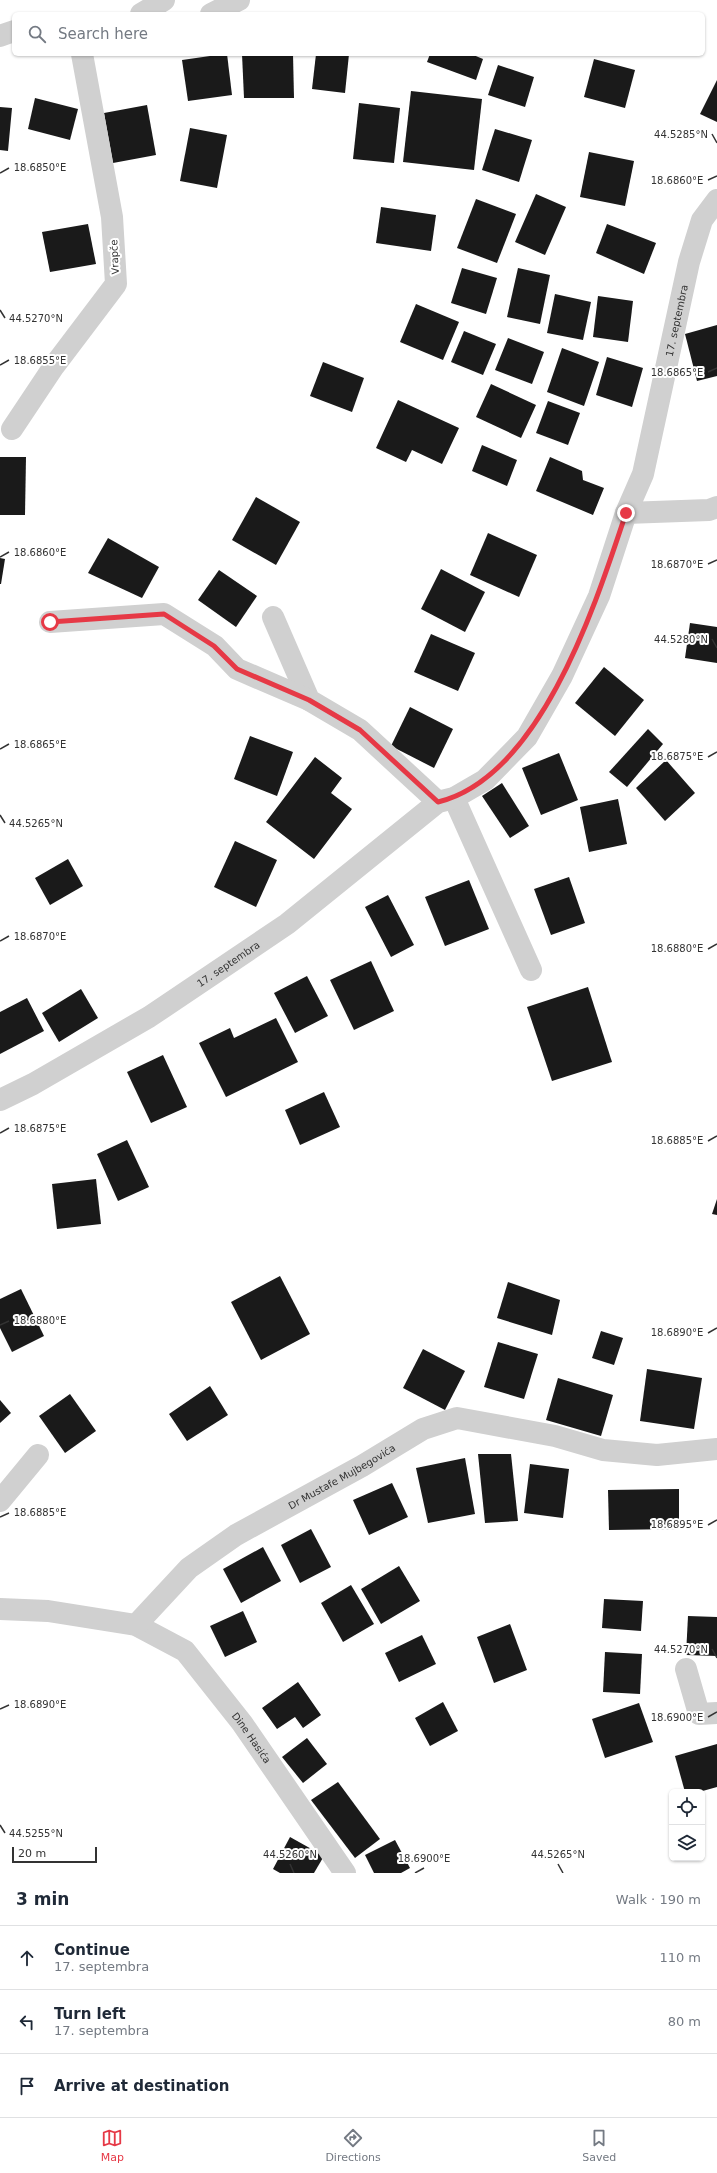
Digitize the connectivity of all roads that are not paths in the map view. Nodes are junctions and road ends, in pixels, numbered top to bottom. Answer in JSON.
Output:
{"nodes":[{"id":1,"x":164,"y":0,"type":"edge"},
{"id":2,"x":239,"y":0,"type":"edge"},
{"id":3,"x":144,"y":12,"type":"edge"},
{"id":4,"x":215,"y":12,"type":"edge"},
{"id":5,"x":12,"y":32,"type":"edge"},
{"id":6,"x":0,"y":36,"type":"edge"},
{"id":7,"x":82,"y":56,"type":"edge"},
{"id":8,"x":717,"y":200,"type":"edge"},
{"id":9,"x":12,"y":429,"type":"dead end"},
{"id":10,"x":717,"y":507,"type":"edge"},
{"id":11,"x":626,"y":513,"type":"junction"},
{"id":12,"x":273,"y":617,"type":"dead end"},
{"id":13,"x":50,"y":622,"type":"dead end"},
{"id":14,"x":309,"y":700,"type":"junction"},
{"id":15,"x":446,"y":800,"type":"junction"},
{"id":16,"x":531,"y":970,"type":"dead end"},
{"id":17,"x":0,"y":1100,"type":"edge"},
{"id":18,"x":717,"y":1449,"type":"edge"},
{"id":19,"x":38,"y":1455,"type":"dead end"},
{"id":20,"x":0,"y":1501,"type":"edge"},
{"id":21,"x":0,"y":1609,"type":"edge"},
{"id":22,"x":136,"y":1625,"type":"junction"},
{"id":23,"x":686,"y":1669,"type":"dead end"},
{"id":24,"x":717,"y":1714,"type":"edge"},
{"id":25,"x":345,"y":1873,"type":"edge"}],
"edges":[{"from":1,"to":3,"type":"street"},
{"from":2,"to":4,"type":"street"},
{"from":5,"to":6,"type":"street"},
{"from":7,"to":9,"type":"street","name":"Vrapče"},
{"from":8,"to":11,"type":"street","name":"17. septembra"},
{"from":10,"to":11,"type":"street"},
{"from":11,"to":15,"type":"street","name":"17. septembra"},
{"from":12,"to":14,"type":"street"},
{"from":13,"to":14,"type":"street"},
{"from":14,"to":15,"type":"street"},
{"from":15,"to":16,"type":"street"},
{"from":15,"to":17,"type":"street","name":"17. septembra"},
{"from":18,"to":22,"type":"street","name":"Dr Mustafe Mujbegovića"},
{"from":19,"to":20,"type":"street"},
{"from":21,"to":22,"type":"street"},
{"from":22,"to":25,"type":"street","name":"Dine Hasića"},
{"from":23,"to":24,"type":"street"}]}
